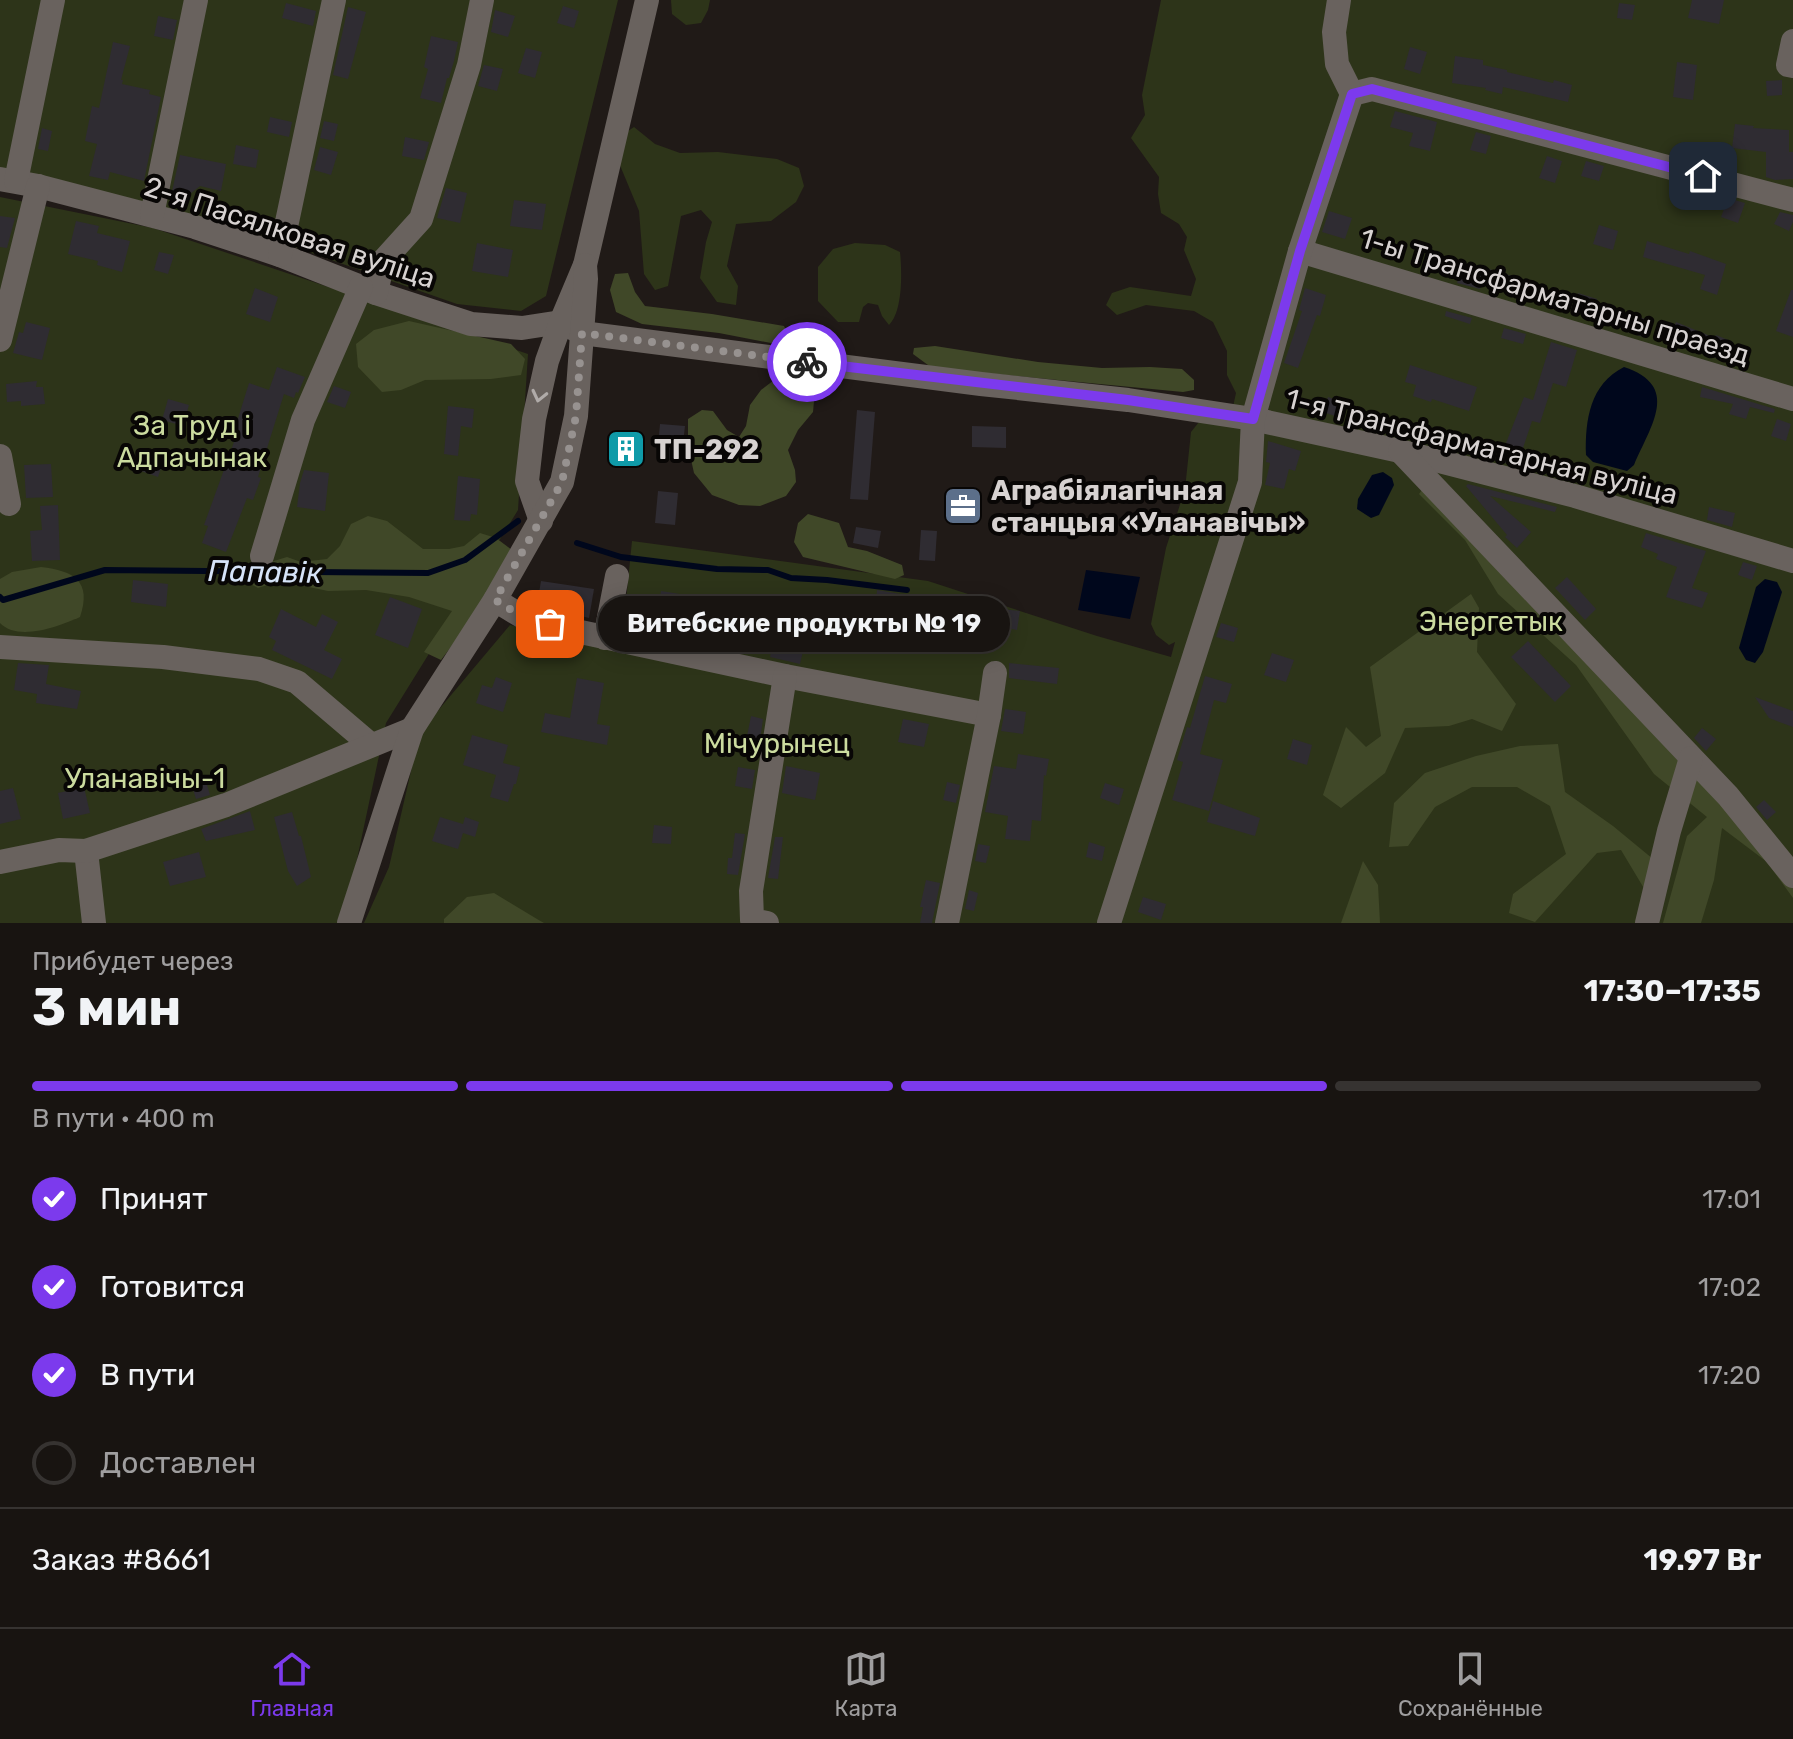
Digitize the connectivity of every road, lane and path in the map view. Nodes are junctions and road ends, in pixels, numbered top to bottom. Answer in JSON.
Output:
{"nodes":[{"id":1,"x":53,"y":0,"type":"edge"},
{"id":2,"x":196,"y":0,"type":"edge"},
{"id":3,"x":334,"y":0,"type":"edge"},
{"id":4,"x":482,"y":0,"type":"edge"},
{"id":5,"x":647,"y":0,"type":"edge"},
{"id":6,"x":1339,"y":0,"type":"edge"},
{"id":7,"x":1793,"y":41,"type":"edge"},
{"id":8,"x":1793,"y":66,"type":"edge"},
{"id":9,"x":1352,"y":94,"type":"junction"},
{"id":10,"x":18,"y":182,"type":"edge"},
{"id":11,"x":1793,"y":200,"type":"edge"},
{"id":12,"x":152,"y":215,"type":"junction"},
{"id":13,"x":1300,"y":251,"type":"junction"},
{"id":14,"x":280,"y":255,"type":"junction"},
{"id":15,"x":369,"y":290,"type":"junction"},
{"id":16,"x":571,"y":327,"type":"junction"},
{"id":17,"x":0,"y":340,"type":"edge"},
{"id":18,"x":1793,"y":399,"type":"edge"},
{"id":19,"x":1253,"y":419,"type":"junction"},
{"id":20,"x":1400,"y":451,"type":"junction"},
{"id":21,"x":0,"y":456,"type":"edge"},
{"id":22,"x":9,"y":504,"type":"dead end"},
{"id":23,"x":541,"y":521,"type":"junction"},
{"id":24,"x":262,"y":556,"type":"dead end"},
{"id":25,"x":1793,"y":561,"type":"edge"},
{"id":26,"x":617,"y":576,"type":"dead end"},
{"id":27,"x":495,"y":600,"type":"junction"},
{"id":28,"x":605,"y":638,"type":"junction"},
{"id":29,"x":0,"y":647,"type":"edge"},
{"id":30,"x":995,"y":673,"type":"dead end"},
{"id":31,"x":785,"y":676,"type":"junction"},
{"id":32,"x":989,"y":715,"type":"junction"},
{"id":33,"x":412,"y":729,"type":"junction"},
{"id":34,"x":371,"y":745,"type":"junction"},
{"id":35,"x":1691,"y":758,"type":"junction"},
{"id":36,"x":86,"y":851,"type":"junction"},
{"id":37,"x":0,"y":862,"type":"edge"},
{"id":38,"x":1793,"y":876,"type":"edge"},
{"id":39,"x":759,"y":922,"type":"edge"},
{"id":40,"x":94,"y":923,"type":"edge"},
{"id":41,"x":349,"y":923,"type":"edge"},
{"id":42,"x":947,"y":923,"type":"edge"},
{"id":43,"x":1109,"y":923,"type":"edge"},
{"id":44,"x":1647,"y":923,"type":"edge"}],
"edges":[{"from":1,"to":10,"type":"street"},
{"from":2,"to":12,"type":"street"},
{"from":3,"to":14,"type":"street"},
{"from":4,"to":15,"type":"street"},
{"from":5,"to":16,"type":"street"},
{"from":6,"to":9,"type":"street"},
{"from":7,"to":8,"type":"street"},
{"from":9,"to":11,"type":"street"},
{"from":9,"to":13,"type":"street"},
{"from":10,"to":12,"type":"street","name":"2-я Пасялковая вуліца"},
{"from":10,"to":17,"type":"street"},
{"from":12,"to":14,"type":"street","name":"2-я Пасялковая вуліца"},
{"from":13,"to":18,"type":"street","name":"1-ы Трансфарматарны праезд"},
{"from":13,"to":19,"type":"street"},
{"from":14,"to":15,"type":"street","name":"2-я Пасялковая вуліца"},
{"from":15,"to":16,"type":"street","name":"2-я Пасялковая вуліца"},
{"from":15,"to":24,"type":"street"},
{"from":16,"to":19,"type":"street","name":"1-я Трансфарматарная вуліца"},
{"from":16,"to":23,"type":"street"},
{"from":16,"to":23,"type":"street","one_way":true},
{"from":19,"to":20,"type":"street","name":"1-я Трансфарматарная вуліца"},
{"from":19,"to":43,"type":"street"},
{"from":20,"to":25,"type":"street","name":"1-я Трансфарматарная вуліца"},
{"from":20,"to":35,"type":"street"},
{"from":21,"to":22,"type":"street"},
{"from":23,"to":27,"type":"street"},
{"from":26,"to":28,"type":"street"},
{"from":27,"to":28,"type":"street"},
{"from":27,"to":33,"type":"street"},
{"from":28,"to":31,"type":"street"},
{"from":29,"to":34,"type":"street"},
{"from":30,"to":32,"type":"street"},
{"from":31,"to":32,"type":"street"},
{"from":31,"to":39,"type":"street"},
{"from":32,"to":42,"type":"street"},
{"from":33,"to":34,"type":"street"},
{"from":33,"to":41,"type":"street"},
{"from":34,"to":36,"type":"street"},
{"from":35,"to":38,"type":"street"},
{"from":35,"to":44,"type":"street"},
{"from":36,"to":37,"type":"street"},
{"from":36,"to":40,"type":"street"}]}
